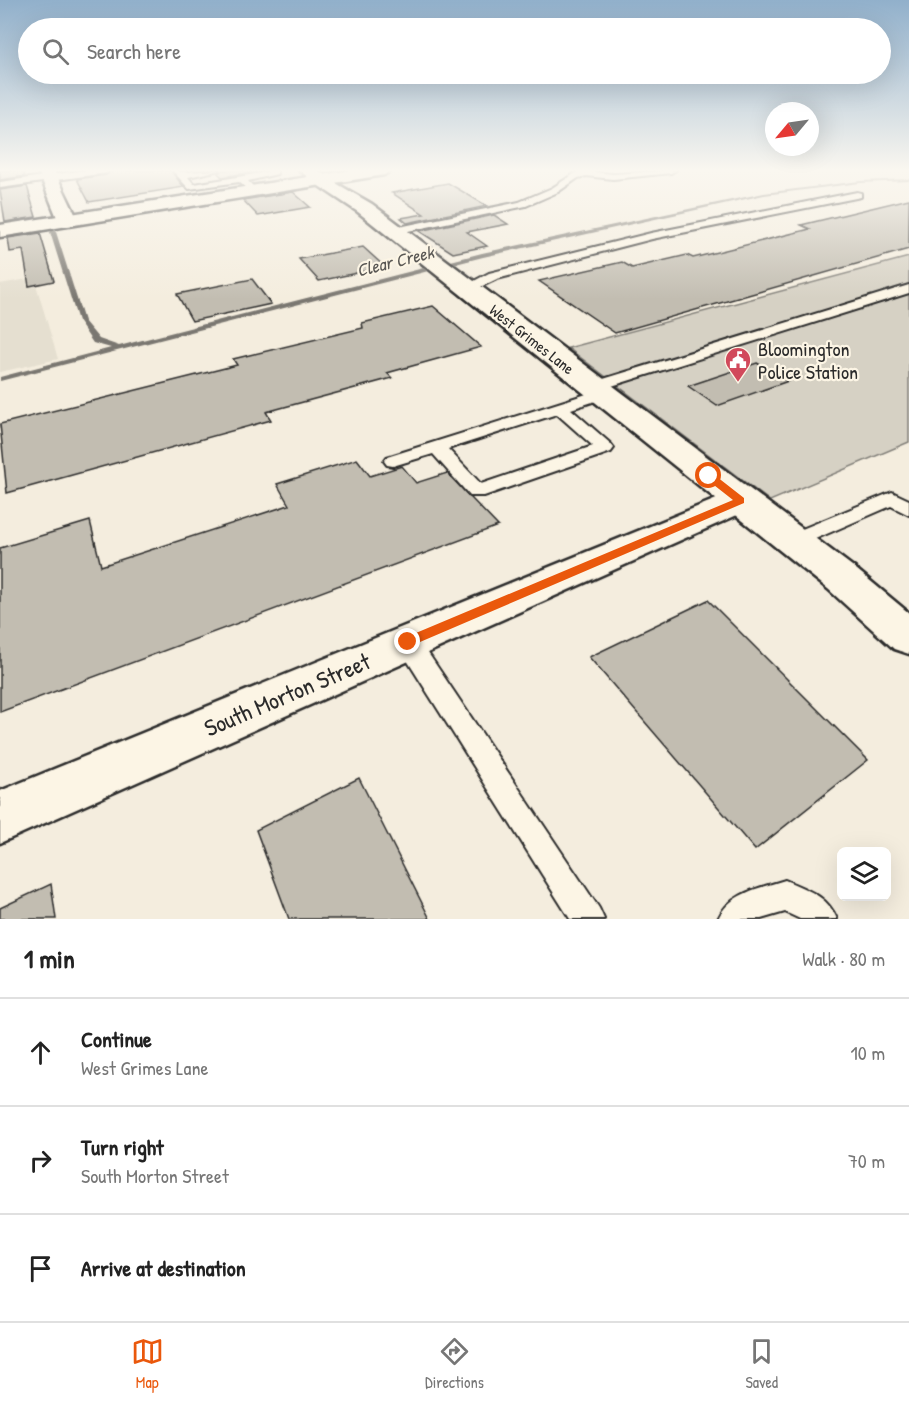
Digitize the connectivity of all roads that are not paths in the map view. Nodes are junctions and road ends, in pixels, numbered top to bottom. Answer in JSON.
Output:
{"nodes":[{"id":1,"x":65,"y":213,"type":"edge"},
{"id":2,"x":96,"y":213,"type":"edge"},
{"id":3,"x":371,"y":213,"type":"edge"},
{"id":4,"x":480,"y":213,"type":"edge"},
{"id":5,"x":767,"y":213,"type":"edge"},
{"id":6,"x":68,"y":220,"type":"junction"},
{"id":7,"x":0,"y":231,"type":"edge"},
{"id":8,"x":394,"y":231,"type":"junction"},
{"id":9,"x":450,"y":275,"type":"junction"},
{"id":10,"x":909,"y":289,"type":"edge"},
{"id":11,"x":597,"y":390,"type":"junction"},
{"id":12,"x":559,"y":407,"type":"junction"},
{"id":13,"x":437,"y":447,"type":"junction"},
{"id":14,"x":393,"y":461,"type":"dead end"},
{"id":15,"x":741,"y":500,"type":"junction"},
{"id":16,"x":909,"y":509,"type":"edge"},
{"id":17,"x":792,"y":541,"type":"junction"},
{"id":18,"x":909,"y":637,"type":"edge"},
{"id":19,"x":408,"y":642,"type":"junction"},
{"id":20,"x":0,"y":817,"type":"edge"},
{"id":21,"x":588,"y":919,"type":"edge"},
{"id":22,"x":734,"y":919,"type":"edge"},
{"id":23,"x":821,"y":919,"type":"edge"}],
"edges":[{"from":1,"to":6,"type":"street"},
{"from":2,"to":6,"type":"street"},
{"from":3,"to":8,"type":"street","name":"West Grimes Lane"},
{"from":4,"to":8,"type":"lane"},
{"from":5,"to":9,"type":"lane"},
{"from":6,"to":7,"type":"street"},
{"from":8,"to":9,"type":"street","name":"West Grimes Lane"},
{"from":9,"to":11,"type":"street","name":"West Grimes Lane"},
{"from":10,"to":11,"type":"lane"},
{"from":11,"to":12,"type":"lane"},
{"from":11,"to":15,"type":"street","name":"West Grimes Lane"},
{"from":12,"to":13,"type":"lane"},
{"from":12,"to":13,"type":"lane"},
{"from":13,"to":14,"type":"lane"},
{"from":15,"to":17,"type":"street","name":"West Grimes Lane"},
{"from":15,"to":19,"type":"street","name":"South Morton Street"},
{"from":16,"to":17,"type":"lane"},
{"from":17,"to":18,"type":"street","name":"West Grimes Lane"},
{"from":19,"to":20,"type":"street","name":"South Morton Street"},
{"from":19,"to":21,"type":"lane"},
{"from":22,"to":23,"type":"lane"}]}
